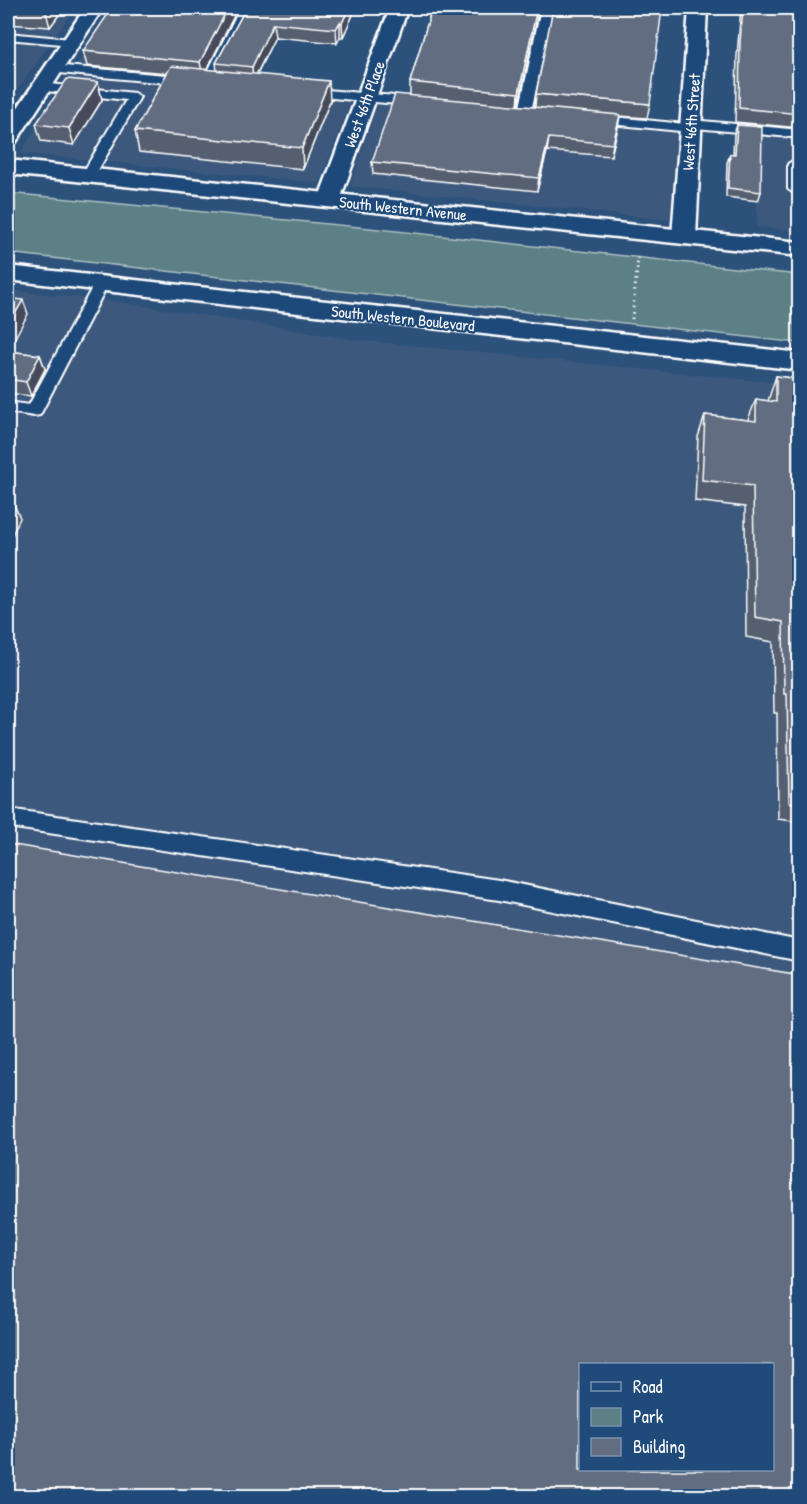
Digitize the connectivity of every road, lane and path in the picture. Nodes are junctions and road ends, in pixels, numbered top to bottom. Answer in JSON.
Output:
{"nodes":[{"id":1,"x":94,"y":8,"type":"edge"},
{"id":2,"x":246,"y":8,"type":"edge"},
{"id":3,"x":399,"y":8,"type":"edge"},
{"id":4,"x":547,"y":8,"type":"edge"},
{"id":5,"x":698,"y":8,"type":"edge"},
{"id":6,"x":10,"y":40,"type":"edge"},
{"id":7,"x":71,"y":42,"type":"junction"},
{"id":8,"x":53,"y":69,"type":"junction"},
{"id":9,"x":40,"y":87,"type":"junction"},
{"id":10,"x":290,"y":91,"type":"edge"},
{"id":11,"x":366,"y":98,"type":"junction"},
{"id":12,"x":430,"y":104,"type":"edge"},
{"id":13,"x":525,"y":112,"type":"edge"},
{"id":14,"x":582,"y":118,"type":"edge"},
{"id":15,"x":691,"y":126,"type":"junction"},
{"id":16,"x":800,"y":134,"type":"edge"},
{"id":17,"x":8,"y":137,"type":"edge"},
{"id":18,"x":794,"y":164,"type":"dead end"},
{"id":19,"x":8,"y":167,"type":"edge"},
{"id":20,"x":88,"y":176,"type":"junction"},
{"id":21,"x":800,"y":194,"type":"edge"},
{"id":22,"x":329,"y":201,"type":"junction"},
{"id":23,"x":684,"y":237,"type":"junction"},
{"id":24,"x":800,"y":249,"type":"edge"},
{"id":25,"x":645,"y":255,"type":"dead end"},
{"id":26,"x":8,"y":273,"type":"edge"},
{"id":27,"x":100,"y":284,"type":"junction"},
{"id":28,"x":632,"y":328,"type":"dead end"},
{"id":29,"x":800,"y":362,"type":"edge"},
{"id":30,"x":8,"y":408,"type":"edge"},
{"id":31,"x":8,"y":818,"type":"edge"},
{"id":32,"x":800,"y":951,"type":"edge"}],
"edges":[{"from":1,"to":7,"type":"street"},
{"from":2,"to":8,"type":"lane"},
{"from":3,"to":11,"type":"street","name":"West 46th Place"},
{"from":4,"to":13,"type":"lane"},
{"from":5,"to":15,"type":"street","name":"West 46th Street"},
{"from":6,"to":7,"type":"lane"},
{"from":7,"to":8,"type":"street"},
{"from":8,"to":9,"type":"street"},
{"from":9,"to":17,"type":"street"},
{"from":9,"to":20,"type":"lane"},
{"from":10,"to":11,"type":"lane"},
{"from":11,"to":12,"type":"lane"},
{"from":11,"to":22,"type":"street","name":"West 46th Place"},
{"from":14,"to":15,"type":"lane"},
{"from":15,"to":16,"type":"lane"},
{"from":15,"to":23,"type":"street","name":"West 46th Street"},
{"from":18,"to":21,"type":"lane"},
{"from":19,"to":20,"type":"street","name":"South Western Avenue"},
{"from":20,"to":22,"type":"street","name":"South Western Avenue"},
{"from":22,"to":23,"type":"street","name":"South Western Avenue"},
{"from":23,"to":24,"type":"street","name":"South Western Avenue"},
{"from":25,"to":28,"type":"path"},
{"from":26,"to":27,"type":"street","name":"South Western Boulevard"},
{"from":27,"to":29,"type":"street","name":"South Western Boulevard"},
{"from":27,"to":30,"type":"lane"},
{"from":31,"to":32,"type":"lane"}]}
